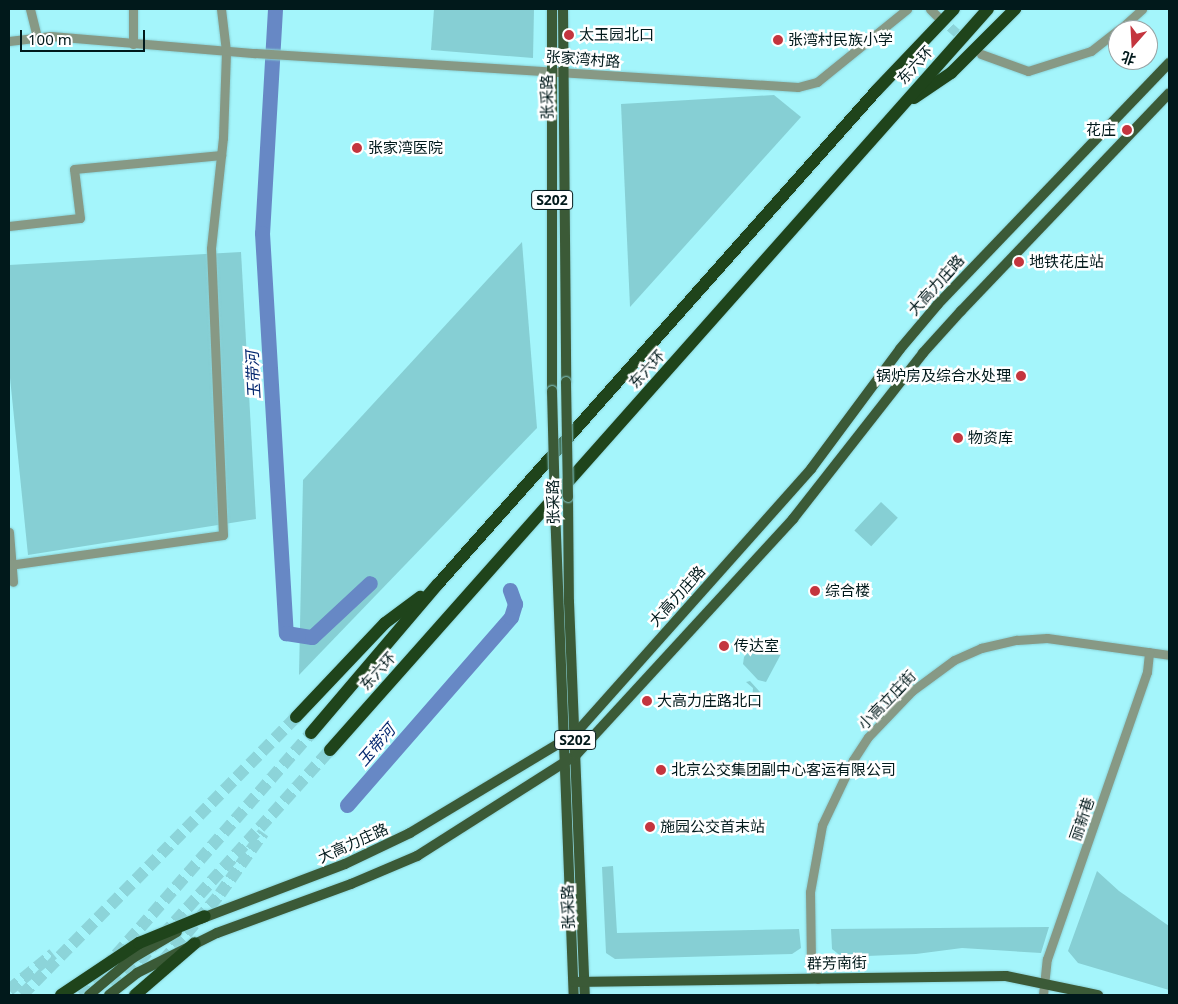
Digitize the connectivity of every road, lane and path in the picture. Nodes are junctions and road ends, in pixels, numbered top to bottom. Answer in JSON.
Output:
{"nodes":[{"id":1,"x":30,"y":9,"type":"edge"},
{"id":2,"x":133,"y":9,"type":"edge"},
{"id":3,"x":221,"y":9,"type":"edge"},
{"id":4,"x":552,"y":9,"type":"edge"},
{"id":5,"x":563,"y":9,"type":"edge"},
{"id":6,"x":907,"y":9,"type":"edge"},
{"id":7,"x":930,"y":9,"type":"edge"},
{"id":8,"x":954,"y":9,"type":"edge"},
{"id":9,"x":988,"y":9,"type":"edge"},
{"id":10,"x":1015,"y":9,"type":"edge"},
{"id":11,"x":1142,"y":9,"type":"edge"},
{"id":12,"x":938,"y":17,"type":"tunnel mouth"},
{"id":13,"x":1129,"y":20,"type":"edge"},
{"id":14,"x":37,"y":38,"type":"junction"},
{"id":15,"x":1108,"y":38,"type":"edge"},
{"id":16,"x":9,"y":41,"type":"edge"},
{"id":17,"x":133,"y":44,"type":"junction"},
{"id":18,"x":226,"y":51,"type":"junction"},
{"id":19,"x":981,"y":54,"type":"tunnel mouth"},
{"id":20,"x":1169,"y":63,"type":"edge"},
{"id":21,"x":556,"y":70,"type":"junction"},
{"id":22,"x":1169,"y":93,"type":"edge"},
{"id":23,"x":895,"y":111,"type":"junction"},
{"id":24,"x":221,"y":155,"type":"junction"},
{"id":25,"x":9,"y":226,"type":"edge"},
{"id":26,"x":9,"y":532,"type":"edge"},
{"id":27,"x":10,"y":565,"type":"edge"},
{"id":28,"x":14,"y":582,"type":"dead end"},
{"id":29,"x":438,"y":584,"type":"junction"},
{"id":30,"x":1149,"y":652,"type":"junction"},
{"id":31,"x":1169,"y":655,"type":"edge"},
{"id":32,"x":610,"y":694,"type":"junction"},
{"id":33,"x":625,"y":705,"type":"junction"},
{"id":34,"x":296,"y":717,"type":"tunnel mouth"},
{"id":35,"x":311,"y":734,"type":"tunnel mouth"},
{"id":36,"x":575,"y":734,"type":"junction"},
{"id":37,"x":564,"y":741,"type":"junction"},
{"id":38,"x":330,"y":750,"type":"tunnel mouth"},
{"id":39,"x":576,"y":755,"type":"junction"},
{"id":40,"x":565,"y":763,"type":"junction"},
{"id":41,"x":205,"y":916,"type":"junction"},
{"id":42,"x":195,"y":943,"type":"junction"},
{"id":43,"x":818,"y":978,"type":"junction"},
{"id":44,"x":574,"y":982,"type":"junction"},
{"id":45,"x":1044,"y":982,"type":"junction"},
{"id":46,"x":585,"y":983,"type":"junction"},
{"id":47,"x":61,"y":995,"type":"edge"},
{"id":48,"x":88,"y":995,"type":"edge"},
{"id":49,"x":109,"y":995,"type":"edge"},
{"id":50,"x":134,"y":995,"type":"edge"},
{"id":51,"x":574,"y":995,"type":"edge"},
{"id":52,"x":585,"y":995,"type":"edge"},
{"id":53,"x":1043,"y":995,"type":"edge"},
{"id":54,"x":1098,"y":995,"type":"edge"}],
"edges":[{"from":1,"to":14,"type":"street"},
{"from":2,"to":17,"type":"street"},
{"from":3,"to":18,"type":"street"},
{"from":4,"to":21,"type":"main road","name":"张采路","number":"S202"},
{"from":5,"to":21,"type":"main road","name":"张采路","number":"S202"},
{"from":6,"to":21,"type":"street","name":"张家湾村路"},
{"from":7,"to":12,"type":"street"},
{"from":8,"to":29,"type":"highway","name":"东六环"},
{"from":9,"to":23,"type":"highway","name":"东六环"},
{"from":10,"to":23,"type":"highway"},
{"from":11,"to":13,"type":"street"},
{"from":14,"to":16,"type":"street","name":"张家湾村路"},
{"from":14,"to":17,"type":"street","name":"张家湾村路"},
{"from":15,"to":19,"type":"street"},
{"from":17,"to":18,"type":"street","name":"张家湾村路"},
{"from":18,"to":21,"type":"street","name":"张家湾村路"},
{"from":18,"to":24,"type":"street"},
{"from":20,"to":32,"type":"main road","name":"大高力庄路"},
{"from":21,"to":36,"type":"main road","name":"张采路","number":"S202","bridge":true},
{"from":21,"to":37,"type":"main road","name":"张采路","number":"S202","bridge":true},
{"from":22,"to":33,"type":"main road"},
{"from":23,"to":38,"type":"highway","name":"东六环"},
{"from":24,"to":25,"type":"street"},
{"from":24,"to":27,"type":"street"},
{"from":26,"to":27,"type":"street"},
{"from":27,"to":28,"type":"street"},
{"from":29,"to":34,"type":"highway"},
{"from":29,"to":35,"type":"highway","name":"东六环"},
{"from":30,"to":31,"type":"street","name":"小高立庄街"},
{"from":30,"to":43,"type":"street","name":"小高立庄街"},
{"from":30,"to":45,"type":"street","name":"丽新巷"},
{"from":32,"to":33,"type":"main road"},
{"from":32,"to":36,"type":"main road","name":"大高力庄路"},
{"from":33,"to":39,"type":"main road"},
{"from":36,"to":37,"type":"main road","name":"大高力庄路"},
{"from":36,"to":39,"type":"main road","name":"张采路","number":"S202"},
{"from":37,"to":40,"type":"main road","name":"张采路","number":"S202"},
{"from":37,"to":41,"type":"main road","name":"大高力庄路"},
{"from":39,"to":40,"type":"main road"},
{"from":39,"to":46,"type":"main road","name":"张采路","number":"S202"},
{"from":40,"to":42,"type":"main road"},
{"from":40,"to":44,"type":"main road","name":"张采路","number":"S202"},
{"from":41,"to":47,"type":"highway"},
{"from":41,"to":48,"type":"main road","name":"大高力庄路"},
{"from":42,"to":49,"type":"main road"},
{"from":42,"to":50,"type":"highway"},
{"from":43,"to":45,"type":"main road","name":"群芳南街"},
{"from":43,"to":46,"type":"main road","name":"群芳南街"},
{"from":44,"to":46,"type":"main road","name":"群芳南街"},
{"from":44,"to":51,"type":"main road","name":"张采路","number":"S202"},
{"from":45,"to":53,"type":"street","name":"丽新巷"},
{"from":45,"to":54,"type":"main road","name":"群芳南街"},
{"from":46,"to":52,"type":"main road","name":"张采路","number":"S202"}]}
